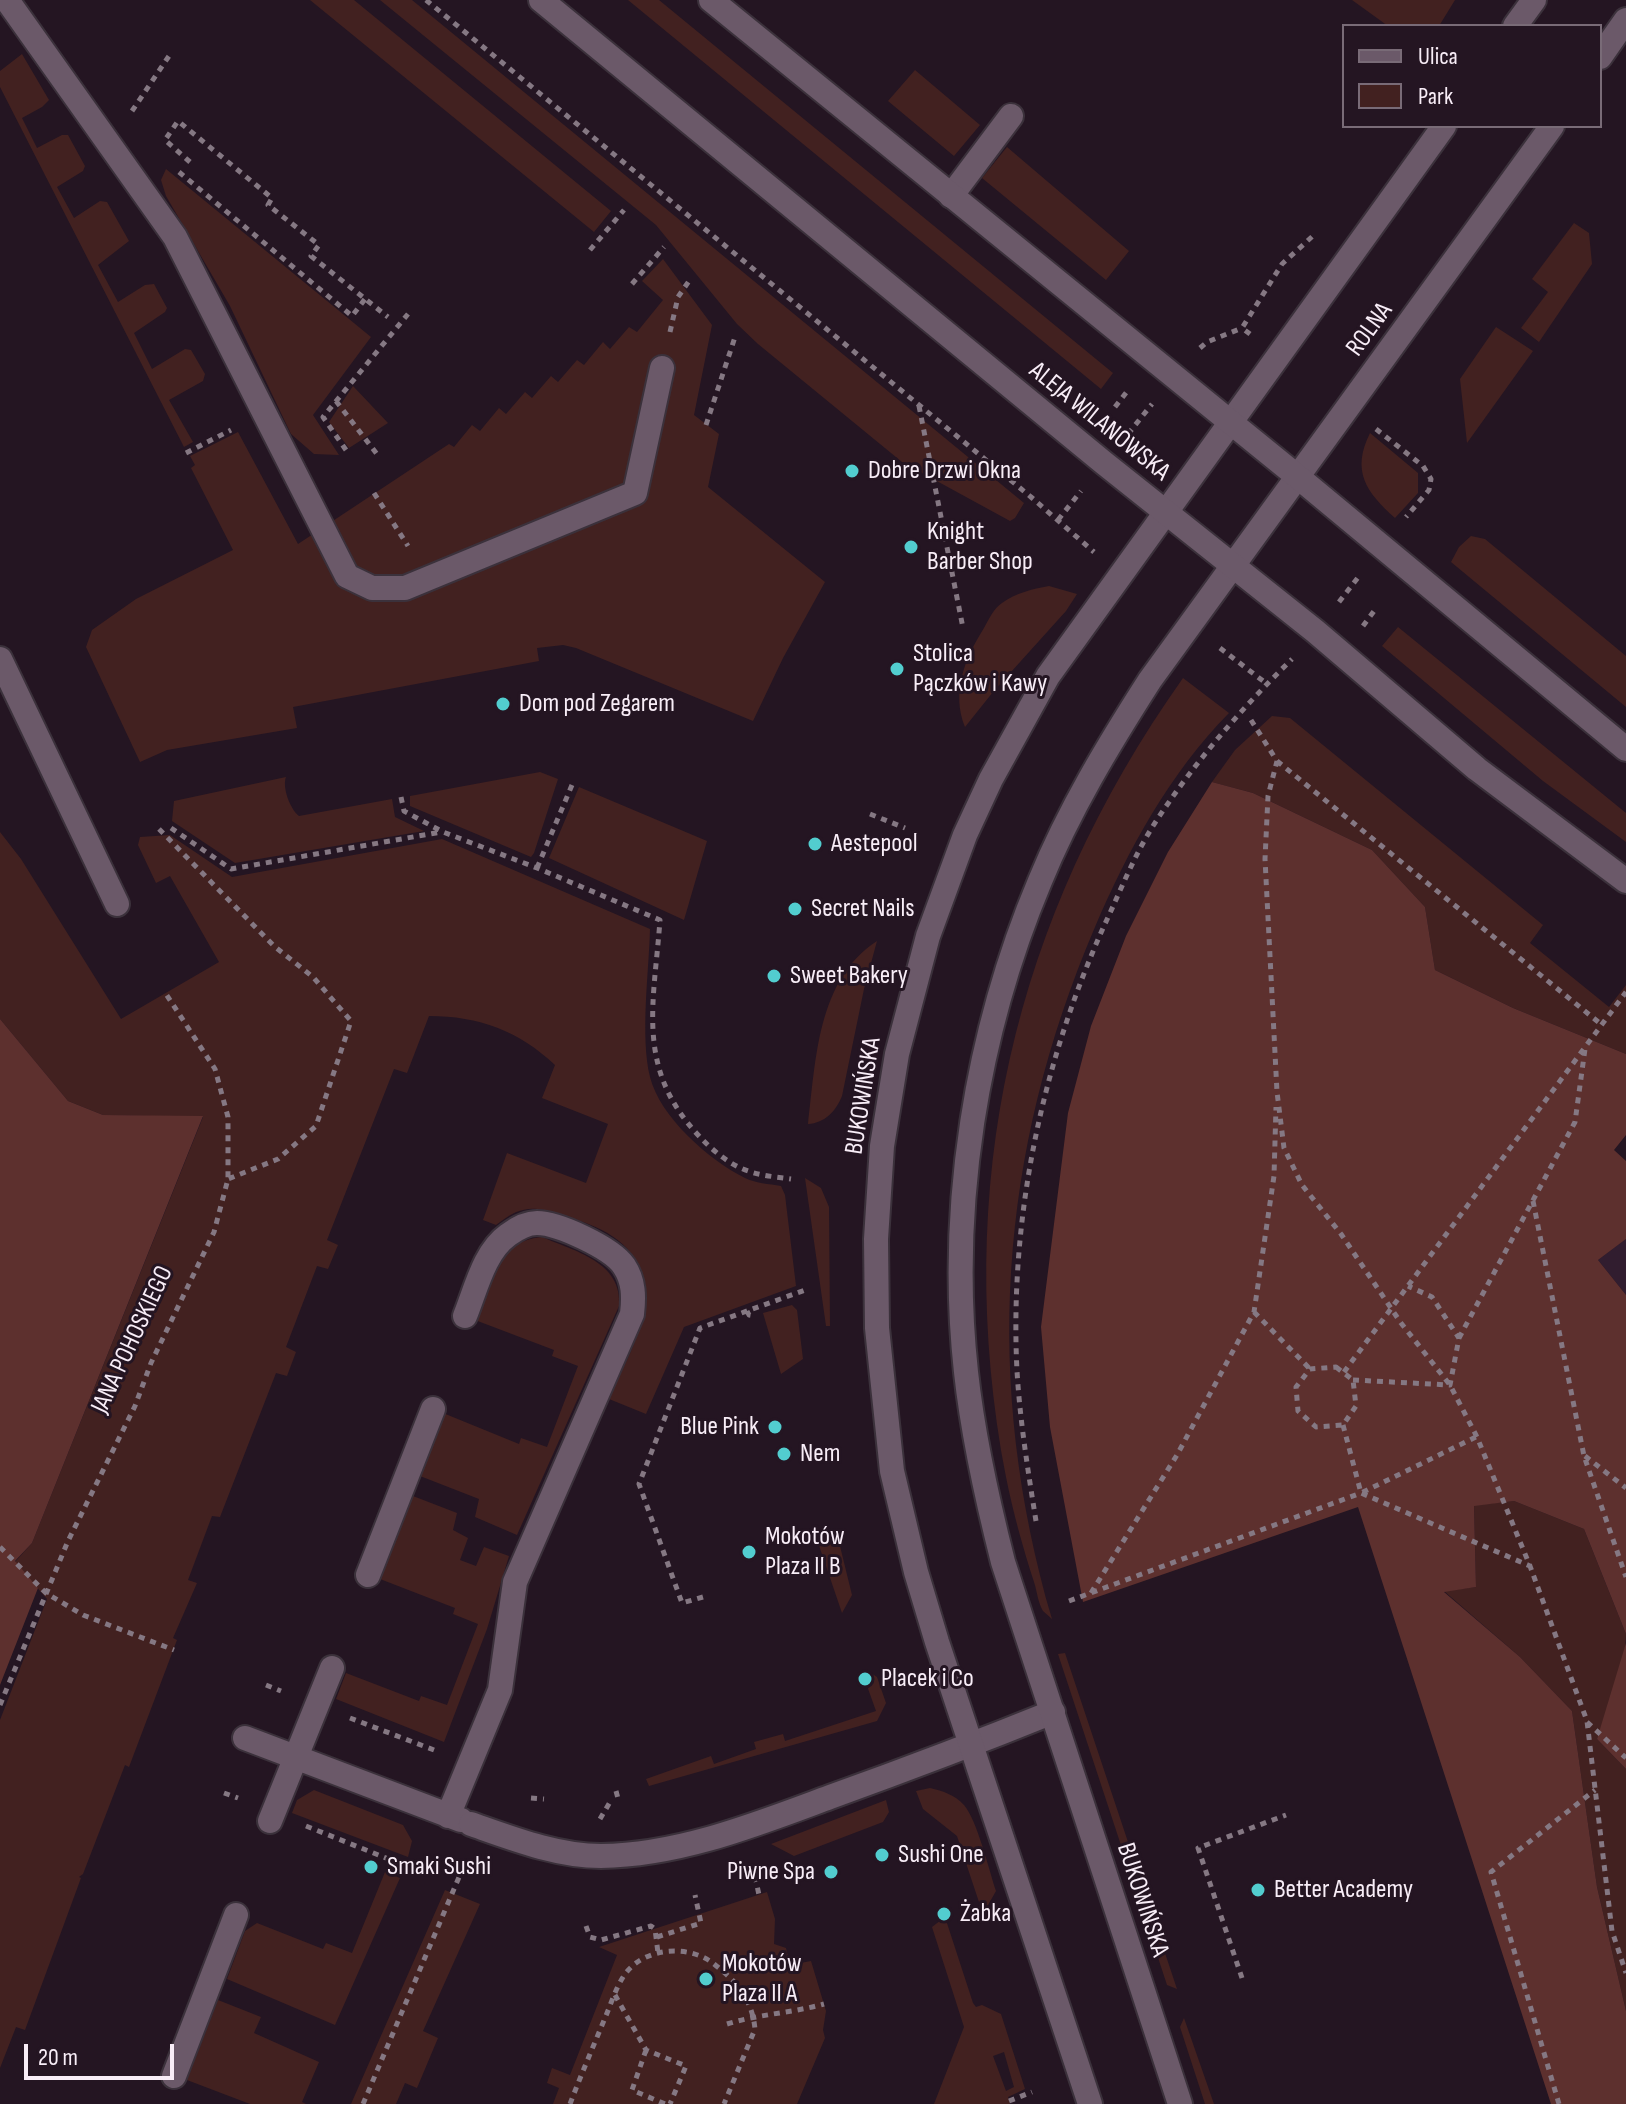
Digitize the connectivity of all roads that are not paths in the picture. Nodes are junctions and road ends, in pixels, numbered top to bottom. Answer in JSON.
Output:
{"nodes":[{"id":1,"x":7,"y":0,"type":"edge"},
{"id":2,"x":541,"y":0,"type":"edge"},
{"id":3,"x":711,"y":0,"type":"edge"},
{"id":4,"x":1534,"y":0,"type":"edge"},
{"id":5,"x":1626,"y":20,"type":"edge"},
{"id":6,"x":1516,"y":24,"type":"edge"},
{"id":7,"x":1602,"y":54,"type":"edge"},
{"id":8,"x":1011,"y":116,"type":"dead end"},
{"id":9,"x":1443,"y":128,"type":"edge"},
{"id":10,"x":1551,"y":128,"type":"edge"},
{"id":11,"x":951,"y":196,"type":"junction"},
{"id":12,"x":662,"y":368,"type":"road end"},
{"id":13,"x":1230,"y":423,"type":"junction"},
{"id":14,"x":1298,"y":477,"type":"junction"},
{"id":15,"x":1165,"y":512,"type":"junction"},
{"id":16,"x":1232,"y":566,"type":"junction"},
{"id":17,"x":0,"y":659,"type":"edge"},
{"id":18,"x":1626,"y":749,"type":"edge"},
{"id":19,"x":1626,"y":881,"type":"edge"},
{"id":20,"x":117,"y":904,"type":"dead end"},
{"id":21,"x":465,"y":1316,"type":"dead end"},
{"id":22,"x":433,"y":1409,"type":"dead end"},
{"id":23,"x":368,"y":1575,"type":"dead end"},
{"id":24,"x":332,"y":1668,"type":"dead end"},
{"id":25,"x":1053,"y":1712,"type":"junction"},
{"id":26,"x":245,"y":1738,"type":"dead end"},
{"id":27,"x":971,"y":1745,"type":"junction"},
{"id":28,"x":295,"y":1757,"type":"junction"},
{"id":29,"x":448,"y":1816,"type":"junction"},
{"id":30,"x":271,"y":1817,"type":"road end"},
{"id":31,"x":236,"y":1915,"type":"dead end"},
{"id":32,"x":174,"y":2076,"type":"dead end"},
{"id":33,"x":1090,"y":2104,"type":"edge"},
{"id":34,"x":1180,"y":2104,"type":"edge"}],
"edges":[{"from":1,"to":12,"type":"street"},
{"from":2,"to":15,"type":"street","name":"ALEJA WILANOWSKA"},
{"from":3,"to":11,"type":"street"},
{"from":4,"to":6,"type":"street"},
{"from":5,"to":7,"type":"street"},
{"from":8,"to":11,"type":"street"},
{"from":9,"to":13,"type":"street"},
{"from":10,"to":14,"type":"street","name":"ROLNA"},
{"from":11,"to":13,"type":"street"},
{"from":13,"to":14,"type":"street"},
{"from":13,"to":15,"type":"street"},
{"from":14,"to":16,"type":"street","name":"ROLNA"},
{"from":14,"to":18,"type":"street"},
{"from":15,"to":16,"type":"street","name":"ALEJA WILANOWSKA"},
{"from":15,"to":27,"type":"street","name":"BUKOWIŃSKA"},
{"from":16,"to":19,"type":"street","name":"ALEJA WILANOWSKA"},
{"from":16,"to":25,"type":"street","name":"BUKOWIŃSKA"},
{"from":17,"to":20,"type":"street"},
{"from":21,"to":29,"type":"street"},
{"from":22,"to":23,"type":"street"},
{"from":24,"to":28,"type":"street"},
{"from":25,"to":27,"type":"street"},
{"from":25,"to":34,"type":"street","name":"BUKOWIŃSKA"},
{"from":26,"to":28,"type":"street"},
{"from":27,"to":29,"type":"street"},
{"from":27,"to":33,"type":"street","name":"BUKOWIŃSKA"},
{"from":28,"to":29,"type":"street"},
{"from":28,"to":30,"type":"street"},
{"from":31,"to":32,"type":"street"}]}
